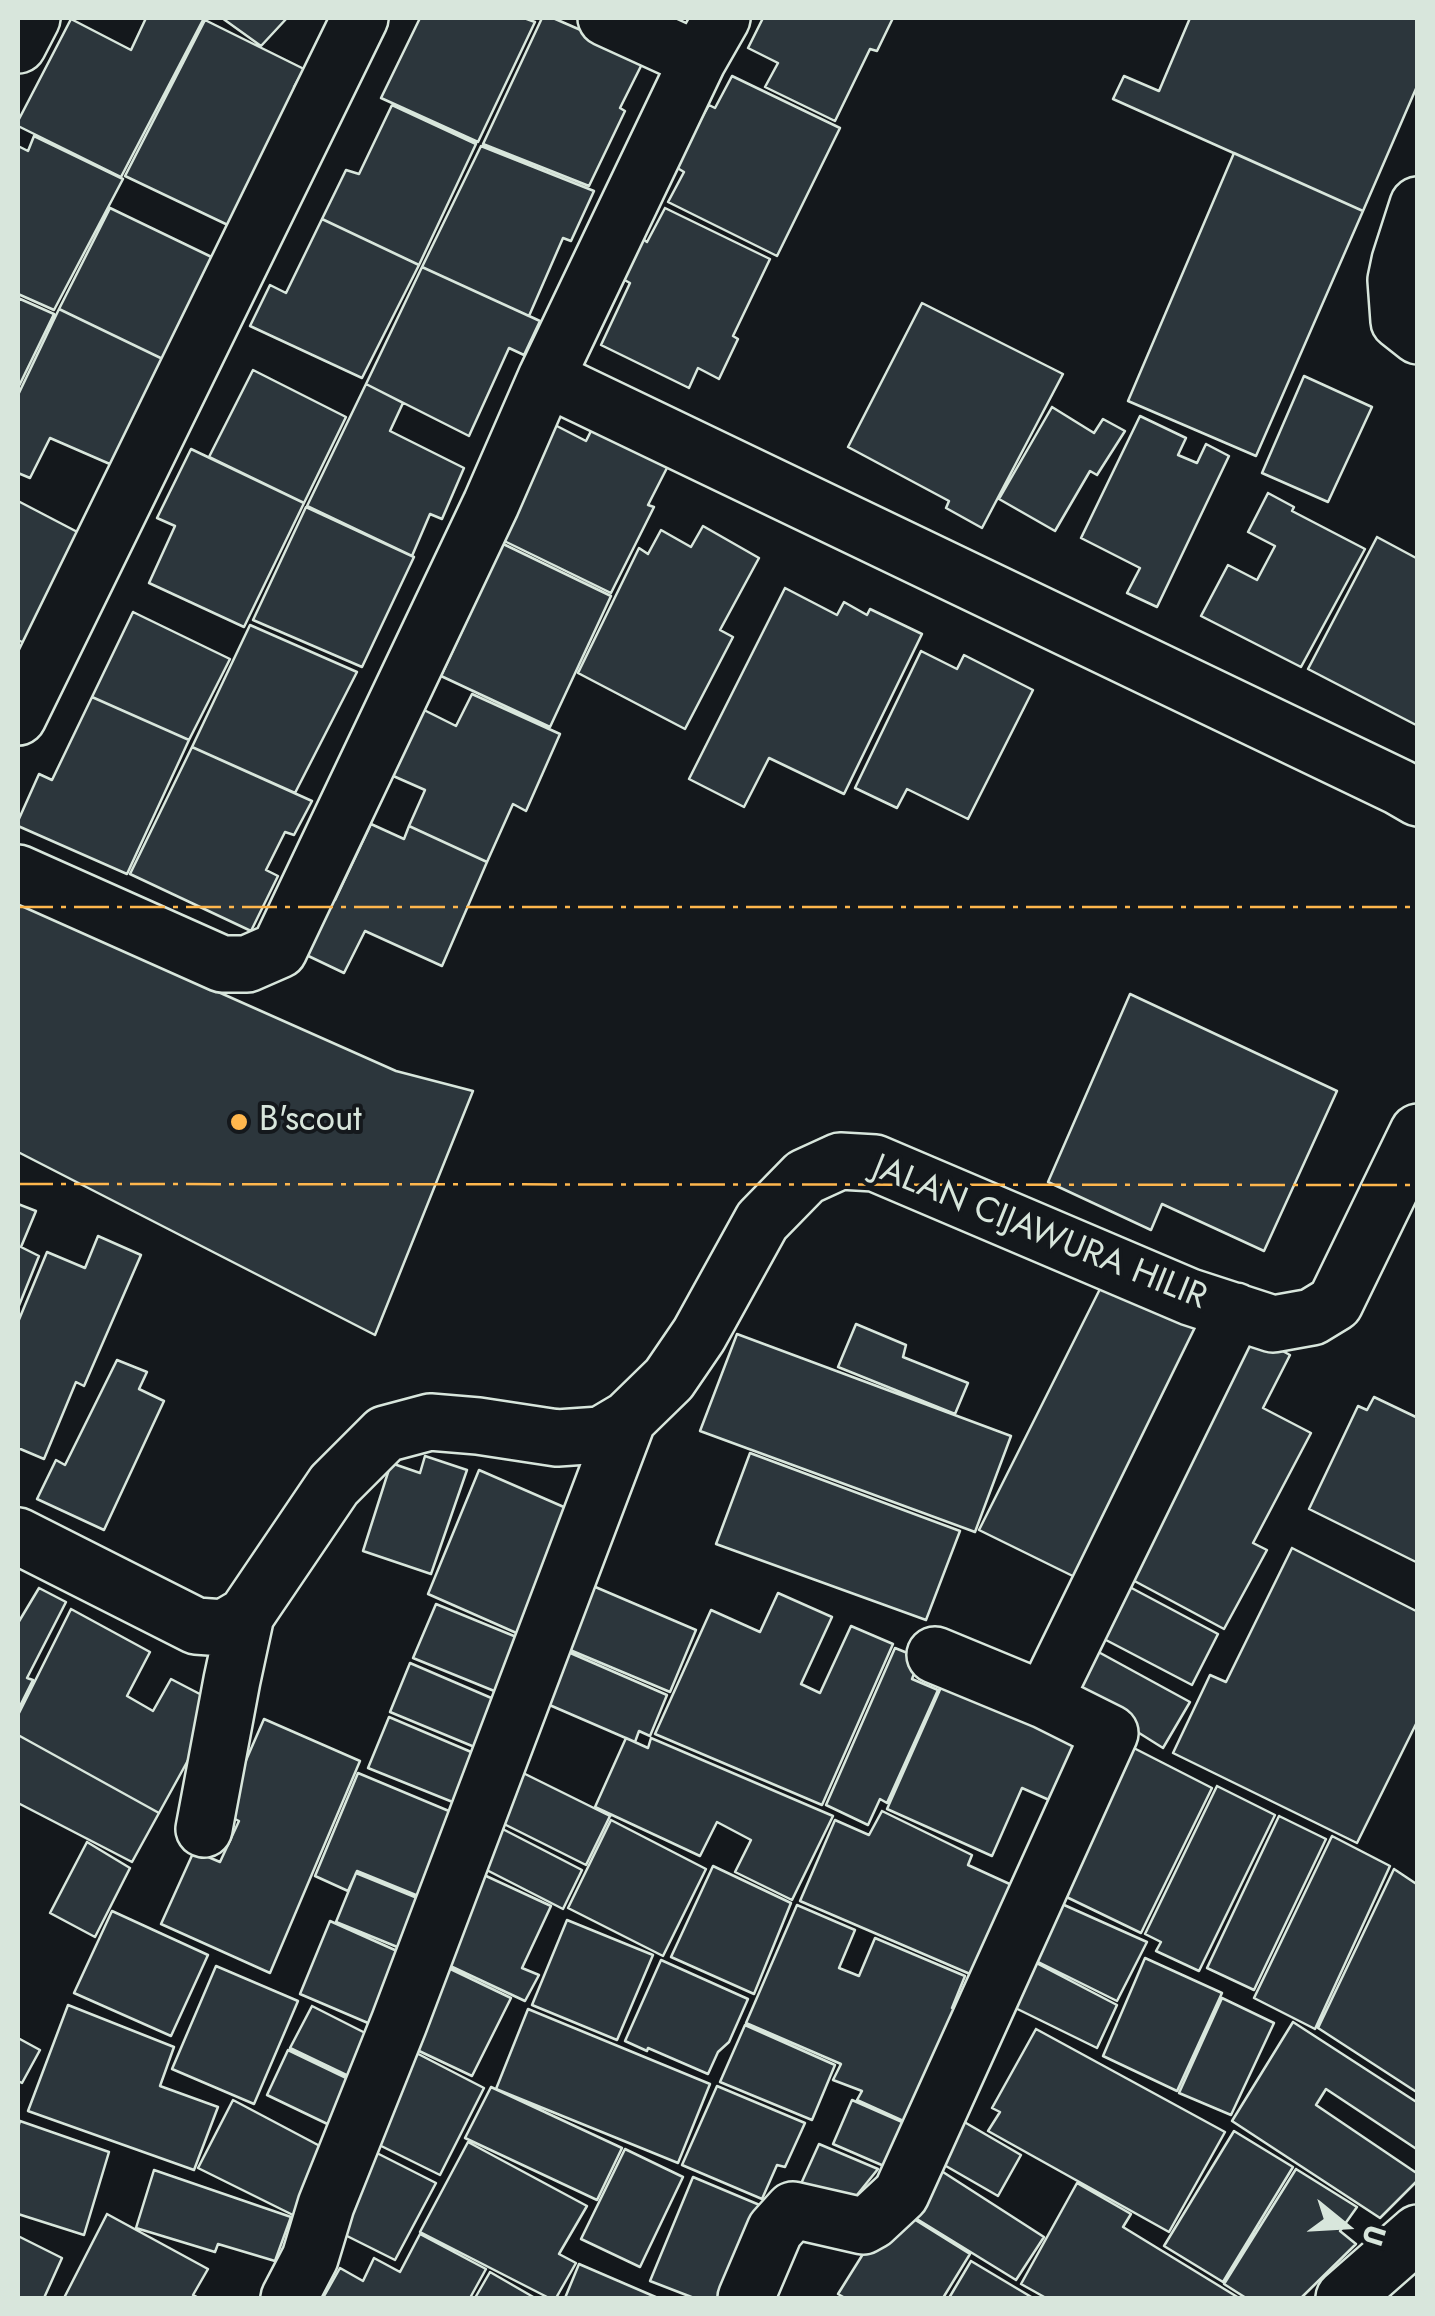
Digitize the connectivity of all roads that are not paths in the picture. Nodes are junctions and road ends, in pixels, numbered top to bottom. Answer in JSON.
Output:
{"nodes":[{"id":1,"x":32,"y":18,"type":"edge"},
{"id":2,"x":360,"y":18,"type":"edge"},
{"id":3,"x":606,"y":18,"type":"edge"},
{"id":4,"x":710,"y":39,"type":"edge"},
{"id":5,"x":18,"y":45,"type":"edge"},
{"id":6,"x":1418,"y":205,"type":"edge"},
{"id":7,"x":1418,"y":336,"type":"edge"},
{"id":8,"x":546,"y":378,"type":"junction"},
{"id":9,"x":18,"y":717,"type":"edge"},
{"id":10,"x":1418,"y":798,"type":"edge"},
{"id":11,"x":18,"y":873,"type":"edge"},
{"id":12,"x":1418,"y":1132,"type":"edge"},
{"id":13,"x":1235,"y":1312,"type":"junction"},
{"id":14,"x":628,"y":1419,"type":"junction"},
{"id":15,"x":18,"y":1536,"type":"edge"},
{"id":16,"x":246,"y":1615,"type":"junction"},
{"id":17,"x":935,"y":1656,"type":"dead end"},
{"id":18,"x":1044,"y":1700,"type":"junction"},
{"id":19,"x":204,"y":1828,"type":"dead end"},
{"id":20,"x":1418,"y":2234,"type":"edge"},
{"id":21,"x":289,"y":2298,"type":"edge"},
{"id":22,"x":746,"y":2298,"type":"edge"},
{"id":23,"x":1344,"y":2298,"type":"edge"}],
"edges":[{"from":1,"to":5,"type":"street"},
{"from":2,"to":9,"type":"street"},
{"from":3,"to":4,"type":"street"},
{"from":4,"to":8,"type":"street"},
{"from":6,"to":7,"type":"street"},
{"from":8,"to":10,"type":"street"},
{"from":8,"to":11,"type":"street"},
{"from":12,"to":13,"type":"street","name":"JALAN CIJAWURA HILIR"},
{"from":13,"to":14,"type":"street","name":"JALAN CIJAWURA HILIR"},
{"from":13,"to":18,"type":"street"},
{"from":14,"to":16,"type":"street","name":"JALAN CIJAWURA HILIR"},
{"from":14,"to":21,"type":"street"},
{"from":15,"to":16,"type":"street"},
{"from":16,"to":19,"type":"street"},
{"from":17,"to":18,"type":"street"},
{"from":18,"to":22,"type":"street"},
{"from":20,"to":23,"type":"street"}]}
